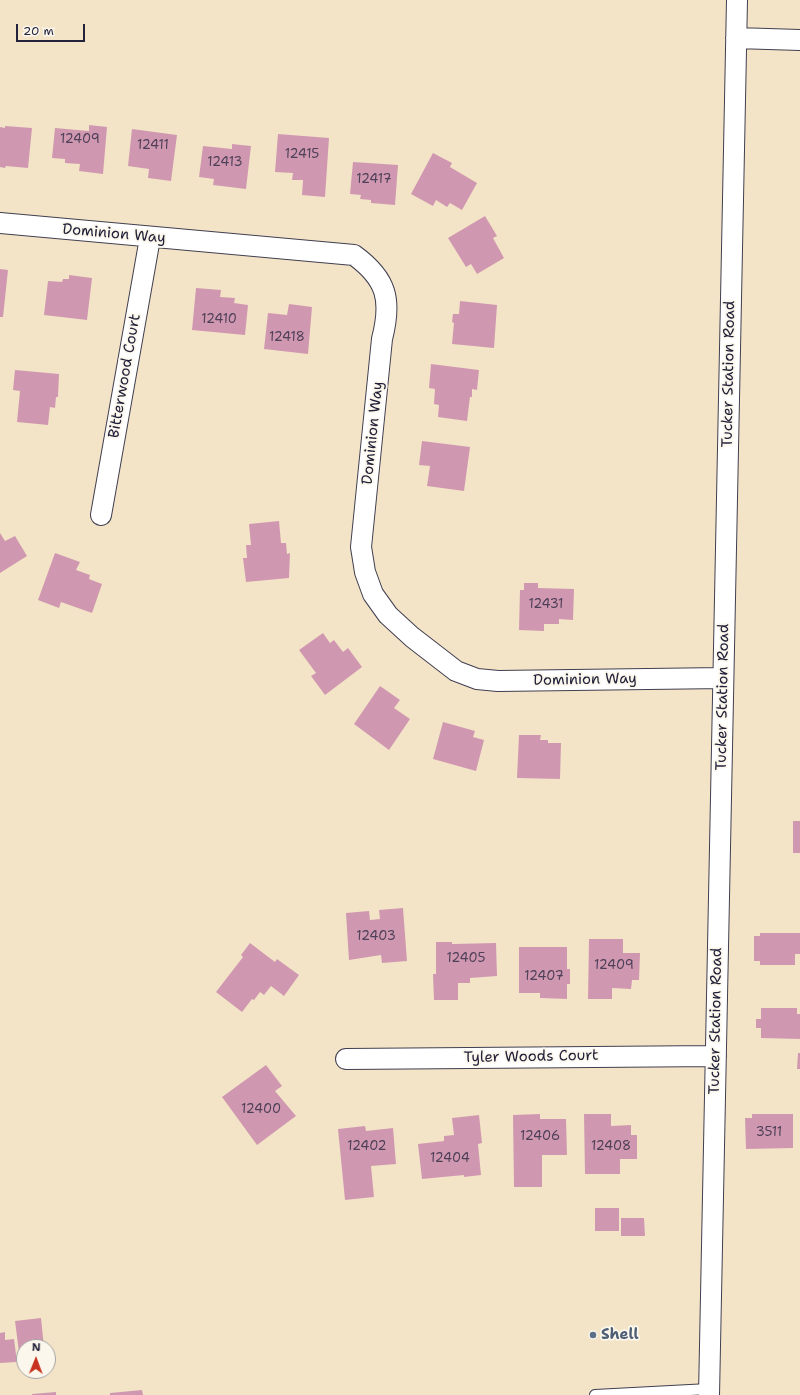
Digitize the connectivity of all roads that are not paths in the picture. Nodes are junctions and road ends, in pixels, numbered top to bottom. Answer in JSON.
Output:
{"nodes":[{"id":1,"x":737,"y":0,"type":"edge"},
{"id":2,"x":736,"y":38,"type":"junction"},
{"id":3,"x":800,"y":40,"type":"edge"},
{"id":4,"x":0,"y":223,"type":"edge"},
{"id":5,"x":150,"y":238,"type":"junction"},
{"id":6,"x":101,"y":515,"type":"dead end"},
{"id":7,"x":723,"y":678,"type":"junction"},
{"id":8,"x":716,"y":1056,"type":"junction"},
{"id":9,"x":346,"y":1059,"type":"dead end"},
{"id":10,"x":709,"y":1392,"type":"edge"},
{"id":11,"x":636,"y":1394,"type":"edge"},
{"id":12,"x":595,"y":1395,"type":"edge"},
{"id":13,"x":601,"y":1395,"type":"edge"}],
"edges":[{"from":1,"to":2,"type":"street","name":"Tucker Station Road"},
{"from":2,"to":3,"type":"street"},
{"from":2,"to":7,"type":"street","name":"Tucker Station Road"},
{"from":4,"to":5,"type":"street","name":"Dominion Way"},
{"from":5,"to":6,"type":"street","name":"Bitterwood Court"},
{"from":5,"to":7,"type":"street","name":"Dominion Way"},
{"from":7,"to":8,"type":"street","name":"Tucker Station Road"},
{"from":8,"to":9,"type":"street","name":"Tyler Woods Court"},
{"from":8,"to":10,"type":"street","name":"Tucker Station Road"},
{"from":10,"to":11,"type":"lane"},
{"from":11,"to":13,"type":"lane"},
{"from":12,"to":13,"type":"lane"}]}
